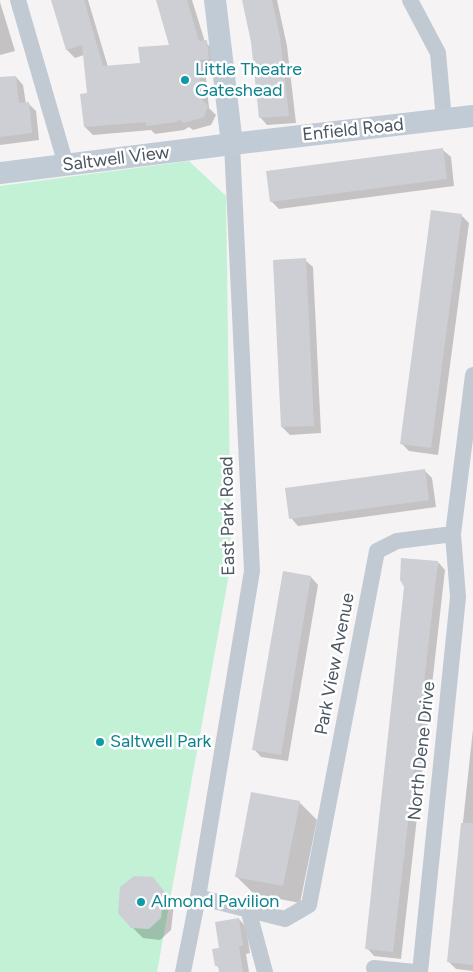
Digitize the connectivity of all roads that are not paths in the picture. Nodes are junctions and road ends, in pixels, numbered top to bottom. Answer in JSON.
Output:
{"nodes":[{"id":1,"x":18,"y":0,"type":"edge"},
{"id":2,"x":215,"y":0,"type":"edge"},
{"id":3,"x":410,"y":0,"type":"edge"},
{"id":4,"x":473,"y":116,"type":"edge"},
{"id":5,"x":444,"y":120,"type":"junction"},
{"id":6,"x":232,"y":144,"type":"junction"},
{"id":7,"x":66,"y":165,"type":"junction"},
{"id":8,"x":0,"y":173,"type":"edge"},
{"id":9,"x":473,"y":375,"type":"edge"},
{"id":10,"x":453,"y":534,"type":"junction"},
{"id":11,"x":198,"y":897,"type":"junction"},
{"id":12,"x":248,"y":909,"type":"junction"},
{"id":13,"x":374,"y":968,"type":"dead end"},
{"id":14,"x":183,"y":972,"type":"edge"},
{"id":15,"x":265,"y":972,"type":"edge"},
{"id":16,"x":415,"y":972,"type":"edge"},
{"id":17,"x":420,"y":972,"type":"edge"}],
"edges":[{"from":1,"to":7,"type":"street"},
{"from":2,"to":6,"type":"street"},
{"from":3,"to":5,"type":"street"},
{"from":4,"to":5,"type":"street","name":"Enfield Road"},
{"from":5,"to":6,"type":"street","name":"Enfield Road"},
{"from":6,"to":7,"type":"street","name":"Saltwell View"},
{"from":6,"to":11,"type":"street","name":"East Park Road"},
{"from":7,"to":8,"type":"street","name":"Saltwell View"},
{"from":9,"to":10,"type":"street"},
{"from":10,"to":12,"type":"street","name":"Park View Avenue"},
{"from":10,"to":17,"type":"street","name":"North Dene Drive"},
{"from":11,"to":12,"type":"street","name":"Park View Avenue"},
{"from":11,"to":14,"type":"street","name":"East Park Road"},
{"from":12,"to":15,"type":"street"},
{"from":13,"to":16,"type":"street"}]}
